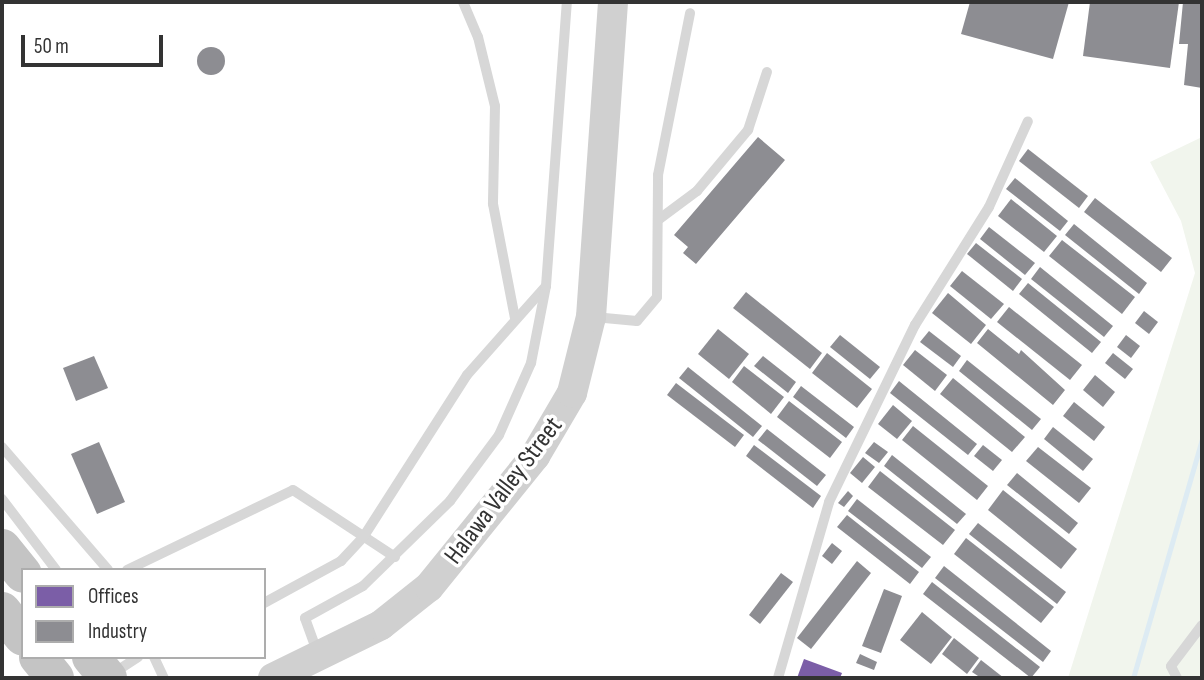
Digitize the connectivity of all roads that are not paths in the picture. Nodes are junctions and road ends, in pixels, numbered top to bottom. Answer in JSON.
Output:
{"nodes":[{"id":1,"x":463,"y":2,"type":"edge"},
{"id":2,"x":567,"y":2,"type":"edge"},
{"id":3,"x":613,"y":2,"type":"edge"},
{"id":4,"x":690,"y":13,"type":"dead end"},
{"id":5,"x":767,"y":72,"type":"dead end"},
{"id":6,"x":1028,"y":121,"type":"dead end"},
{"id":7,"x":658,"y":220,"type":"junction"},
{"id":8,"x":546,"y":286,"type":"junction"},
{"id":9,"x":514,"y":317,"type":"junction"},
{"id":10,"x":592,"y":317,"type":"junction"},
{"id":11,"x":2,"y":447,"type":"edge"},
{"id":12,"x":2,"y":499,"type":"edge"},
{"id":13,"x":364,"y":536,"type":"junction"},
{"id":14,"x":2,"y":548,"type":"edge"},
{"id":15,"x":395,"y":557,"type":"junction"},
{"id":16,"x":54,"y":568,"type":"edge"},
{"id":17,"x":106,"y":568,"type":"edge"},
{"id":18,"x":131,"y":568,"type":"edge"},
{"id":19,"x":21,"y":572,"type":"edge"},
{"id":20,"x":266,"y":602,"type":"edge"},
{"id":21,"x":2,"y":611,"type":"edge"},
{"id":22,"x":1202,"y":625,"type":"edge"},
{"id":23,"x":21,"y":635,"type":"edge"},
{"id":24,"x":319,"y":656,"type":"junction"},
{"id":25,"x":40,"y":659,"type":"edge"},
{"id":26,"x":98,"y":659,"type":"edge"},
{"id":27,"x":155,"y":659,"type":"edge"},
{"id":28,"x":122,"y":666,"type":"edge"},
{"id":29,"x":55,"y":678,"type":"edge"},
{"id":30,"x":164,"y":678,"type":"edge"},
{"id":31,"x":273,"y":678,"type":"edge"},
{"id":32,"x":778,"y":678,"type":"edge"},
{"id":33,"x":1177,"y":678,"type":"edge"}],
"edges":[{"from":1,"to":9,"type":"lane"},
{"from":2,"to":8,"type":"lane"},
{"from":3,"to":10,"type":"street","name":"Halawa Valley Street"},
{"from":4,"to":7,"type":"lane"},
{"from":5,"to":7,"type":"lane"},
{"from":6,"to":32,"type":"lane"},
{"from":7,"to":10,"type":"lane"},
{"from":8,"to":9,"type":"lane"},
{"from":8,"to":15,"type":"lane"},
{"from":9,"to":13,"type":"lane"},
{"from":10,"to":24,"type":"street","name":"Halawa Valley Street"},
{"from":11,"to":17,"type":"lane"},
{"from":12,"to":16,"type":"lane"},
{"from":13,"to":15,"type":"lane"},
{"from":13,"to":18,"type":"lane"},
{"from":13,"to":20,"type":"lane"},
{"from":14,"to":19,"type":"highway"},
{"from":15,"to":24,"type":"lane"},
{"from":21,"to":23,"type":"highway"},
{"from":22,"to":33,"type":"lane"},
{"from":24,"to":31,"type":"street","name":"Halawa Valley Street"},
{"from":25,"to":29,"type":"highway"},
{"from":26,"to":28,"type":"highway","bridge":true},
{"from":27,"to":30,"type":"lane"}]}
